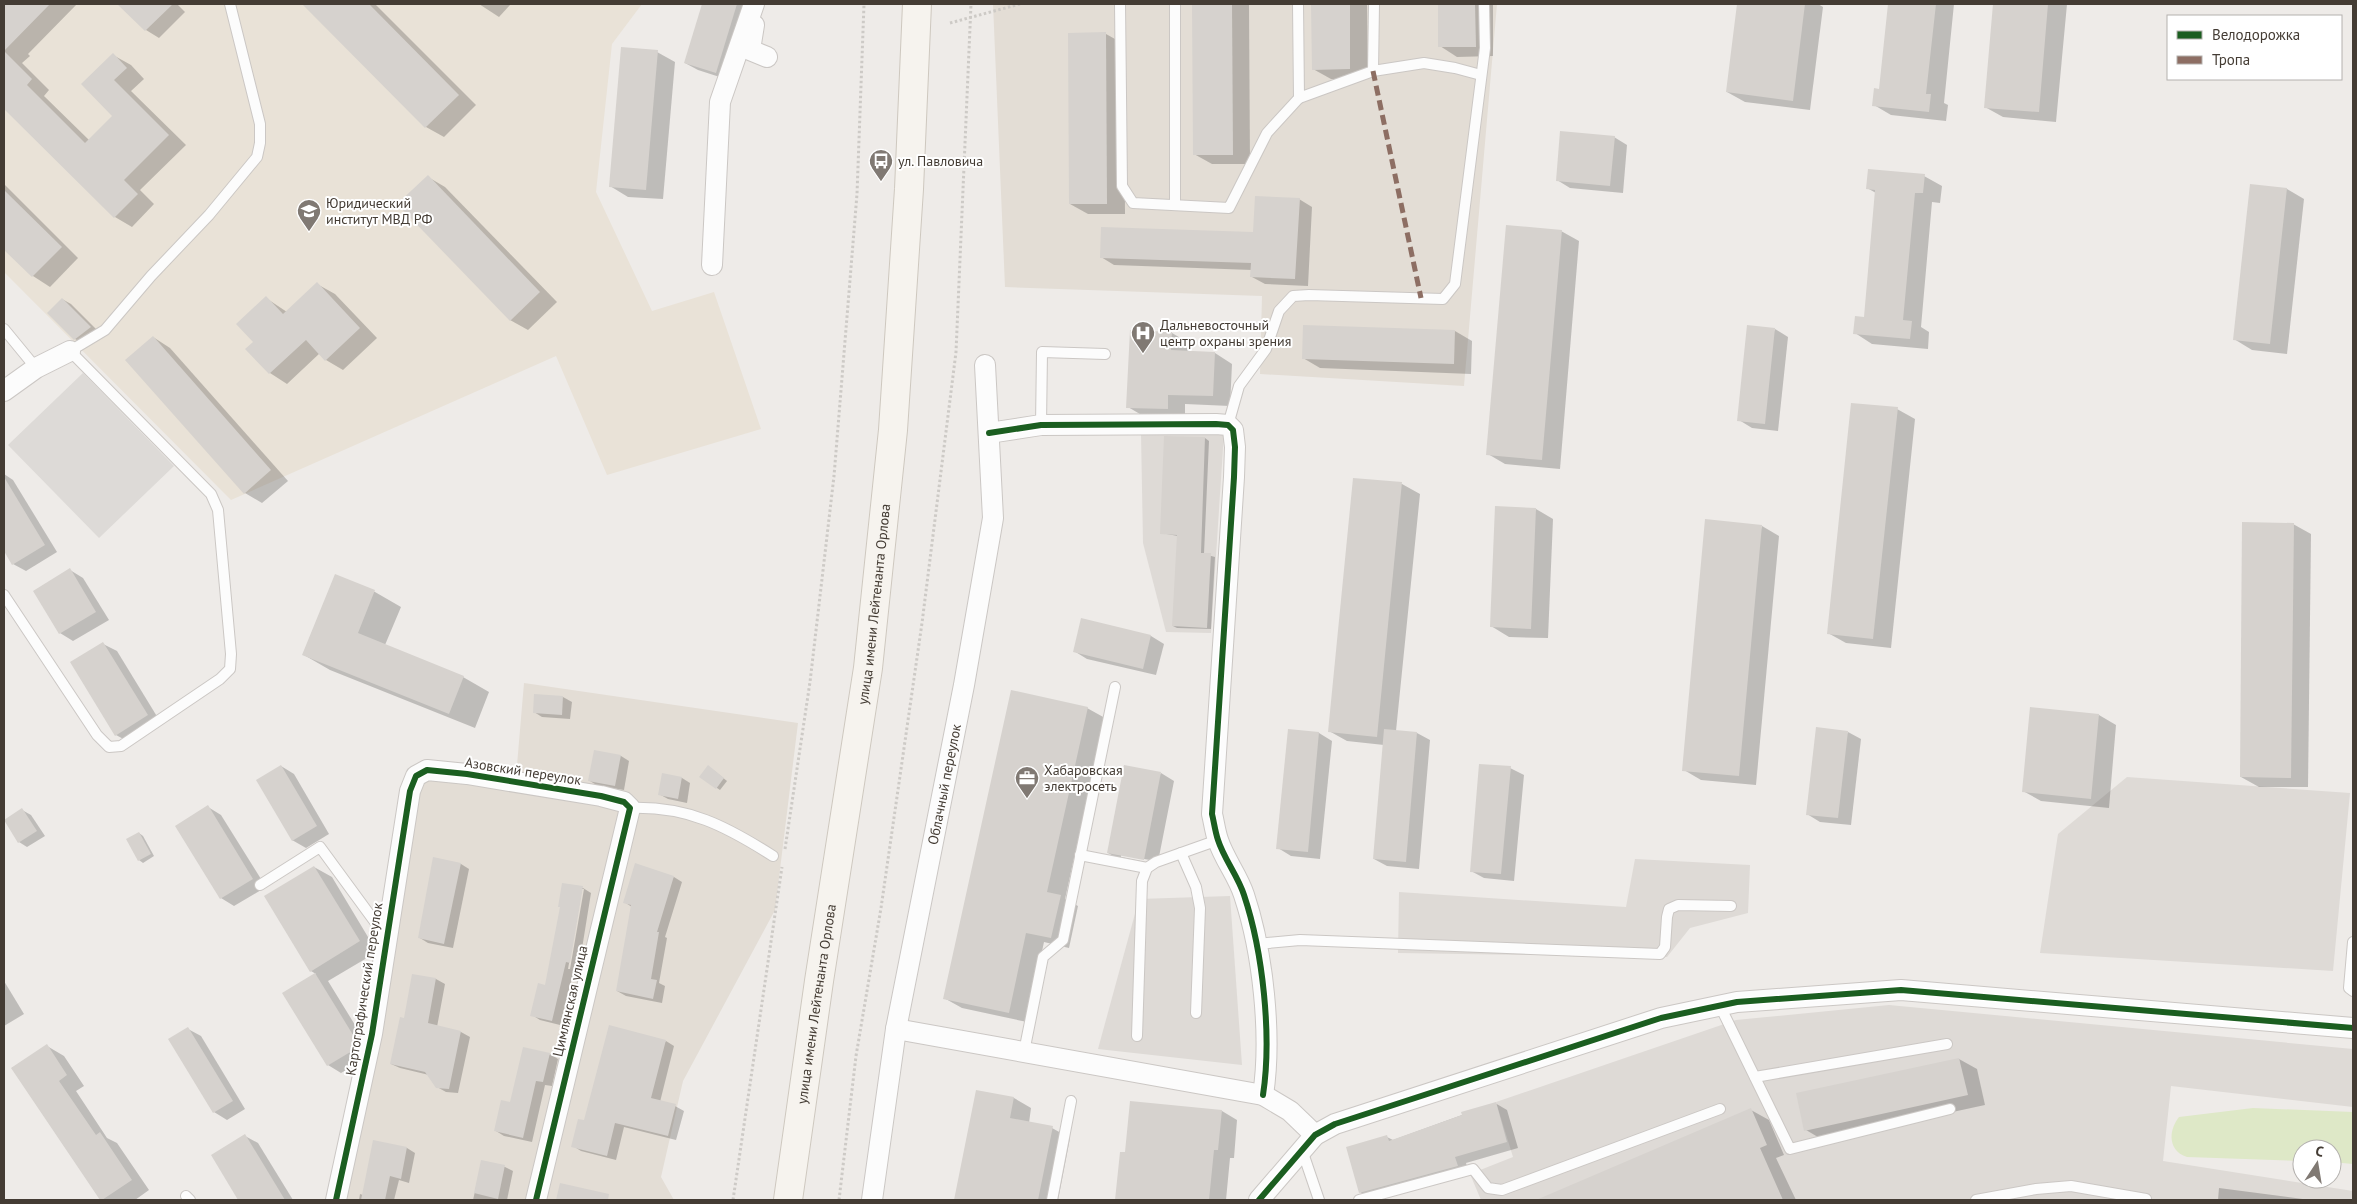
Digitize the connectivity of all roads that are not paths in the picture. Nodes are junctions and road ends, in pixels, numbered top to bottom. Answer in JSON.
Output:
{"nodes":[{"id":1,"x":230,"y":4,"type":"edge"},
{"id":2,"x":754,"y":4,"type":"edge"},
{"id":3,"x":758,"y":4,"type":"edge"},
{"id":4,"x":917,"y":4,"type":"edge"},
{"id":5,"x":1120,"y":4,"type":"edge"},
{"id":6,"x":1175,"y":4,"type":"edge"},
{"id":7,"x":1298,"y":4,"type":"edge"},
{"id":8,"x":1374,"y":4,"type":"edge"},
{"id":9,"x":1484,"y":4,"type":"edge"},
{"id":10,"x":767,"y":58,"type":"dead end"},
{"id":11,"x":1373,"y":71,"type":"junction"},
{"id":12,"x":1481,"y":75,"type":"junction"},
{"id":13,"x":1299,"y":98,"type":"junction"},
{"id":14,"x":1175,"y":205,"type":"junction"},
{"id":15,"x":712,"y":265,"type":"dead end"},
{"id":16,"x":4,"y":329,"type":"edge"},
{"id":17,"x":70,"y":351,"type":"junction"},
{"id":18,"x":1105,"y":354,"type":"dead end"},
{"id":19,"x":985,"y":365,"type":"dead end"},
{"id":20,"x":36,"y":368,"type":"junction"},
{"id":21,"x":4,"y":391,"type":"edge"},
{"id":22,"x":1041,"y":425,"type":"junction"},
{"id":23,"x":1228,"y":426,"type":"junction"},
{"id":24,"x":989,"y":433,"type":"junction"},
{"id":25,"x":4,"y":595,"type":"edge"},
{"id":26,"x":1115,"y":687,"type":"dead end"},
{"id":27,"x":413,"y":781,"type":"joint"},
{"id":28,"x":630,"y":808,"type":"junction"},
{"id":29,"x":1218,"y":840,"type":"junction"},
{"id":30,"x":1181,"y":853,"type":"junction"},
{"id":31,"x":1080,"y":855,"type":"junction"},
{"id":32,"x":773,"y":856,"type":"dead end"},
{"id":33,"x":1147,"y":868,"type":"junction"},
{"id":34,"x":260,"y":885,"type":"dead end"},
{"id":35,"x":1730,"y":906,"type":"dead end"},
{"id":36,"x":386,"y":937,"type":"junction"},
{"id":37,"x":2353,"y":942,"type":"edge"},
{"id":38,"x":1257,"y":944,"type":"junction"},
{"id":39,"x":2353,"y":991,"type":"edge"},
{"id":40,"x":1720,"y":1006,"type":"junction"},
{"id":41,"x":1196,"y":1014,"type":"dead end"},
{"id":42,"x":2353,"y":1028,"type":"edge"},
{"id":43,"x":896,"y":1029,"type":"junction"},
{"id":44,"x":1137,"y":1036,"type":"dead end"},
{"id":45,"x":1947,"y":1044,"type":"dead end"},
{"id":46,"x":1024,"y":1052,"type":"junction"},
{"id":47,"x":1755,"y":1077,"type":"junction"},
{"id":48,"x":1263,"y":1095,"type":"junction"},
{"id":49,"x":1071,"y":1101,"type":"dead end"},
{"id":50,"x":1720,"y":1109,"type":"dead end"},
{"id":51,"x":1950,"y":1109,"type":"dead end"},
{"id":52,"x":1309,"y":1143,"type":"junction"},
{"id":53,"x":2146,"y":1199,"type":"edge"},
{"id":54,"x":336,"y":1200,"type":"edge"},
{"id":55,"x":536,"y":1200,"type":"edge"},
{"id":56,"x":788,"y":1200,"type":"edge"},
{"id":57,"x":872,"y":1200,"type":"edge"},
{"id":58,"x":1052,"y":1200,"type":"edge"},
{"id":59,"x":1259,"y":1200,"type":"edge"},
{"id":60,"x":1320,"y":1200,"type":"edge"},
{"id":61,"x":1359,"y":1200,"type":"edge"},
{"id":62,"x":1976,"y":1200,"type":"edge"}],
"edges":[{"from":1,"to":17,"type":"lane"},
{"from":2,"to":15,"type":"street"},
{"from":3,"to":10,"type":"street"},
{"from":4,"to":56,"type":"main road","name":"улица имени Лейтенанта Орлова"},
{"from":5,"to":14,"type":"lane"},
{"from":6,"to":14,"type":"lane"},
{"from":7,"to":13,"type":"lane"},
{"from":8,"to":11,"type":"lane"},
{"from":9,"to":12,"type":"lane"},
{"from":11,"to":12,"type":"lane"},
{"from":11,"to":13,"type":"lane"},
{"from":12,"to":23,"type":"lane"},
{"from":13,"to":14,"type":"lane"},
{"from":16,"to":20,"type":"lane"},
{"from":17,"to":20,"type":"street"},
{"from":17,"to":25,"type":"lane"},
{"from":18,"to":22,"type":"lane"},
{"from":19,"to":24,"type":"street","name":"Облачный переулок"},
{"from":20,"to":21,"type":"street"},
{"from":22,"to":23,"type":"street"},
{"from":22,"to":24,"type":"street"},
{"from":23,"to":29,"type":"street"},
{"from":24,"to":43,"type":"street","name":"Облачный переулок"},
{"from":26,"to":31,"type":"lane"},
{"from":27,"to":28,"type":"street","name":"Азовский переулок"},
{"from":27,"to":36,"type":"street","name":"Картографический переулок"},
{"from":28,"to":32,"type":"lane"},
{"from":28,"to":55,"type":"street","name":"Цимлянская улица"},
{"from":29,"to":30,"type":"lane"},
{"from":29,"to":38,"type":"street"},
{"from":30,"to":33,"type":"lane"},
{"from":30,"to":41,"type":"lane"},
{"from":31,"to":33,"type":"lane"},
{"from":31,"to":46,"type":"lane"},
{"from":33,"to":44,"type":"lane"},
{"from":34,"to":36,"type":"lane"},
{"from":35,"to":38,"type":"lane"},
{"from":36,"to":54,"type":"street","name":"Картографический переулок"},
{"from":37,"to":39,"type":"lane"},
{"from":38,"to":48,"type":"street"},
{"from":40,"to":42,"type":"street"},
{"from":40,"to":47,"type":"lane"},
{"from":40,"to":52,"type":"street"},
{"from":43,"to":46,"type":"street"},
{"from":43,"to":57,"type":"street","name":"Облачный переулок"},
{"from":45,"to":47,"type":"lane"},
{"from":46,"to":48,"type":"street"},
{"from":47,"to":51,"type":"lane"},
{"from":48,"to":52,"type":"street"},
{"from":49,"to":58,"type":"lane"},
{"from":50,"to":61,"type":"lane"},
{"from":52,"to":59,"type":"street"},
{"from":52,"to":60,"type":"lane"},
{"from":53,"to":62,"type":"lane"}]}
